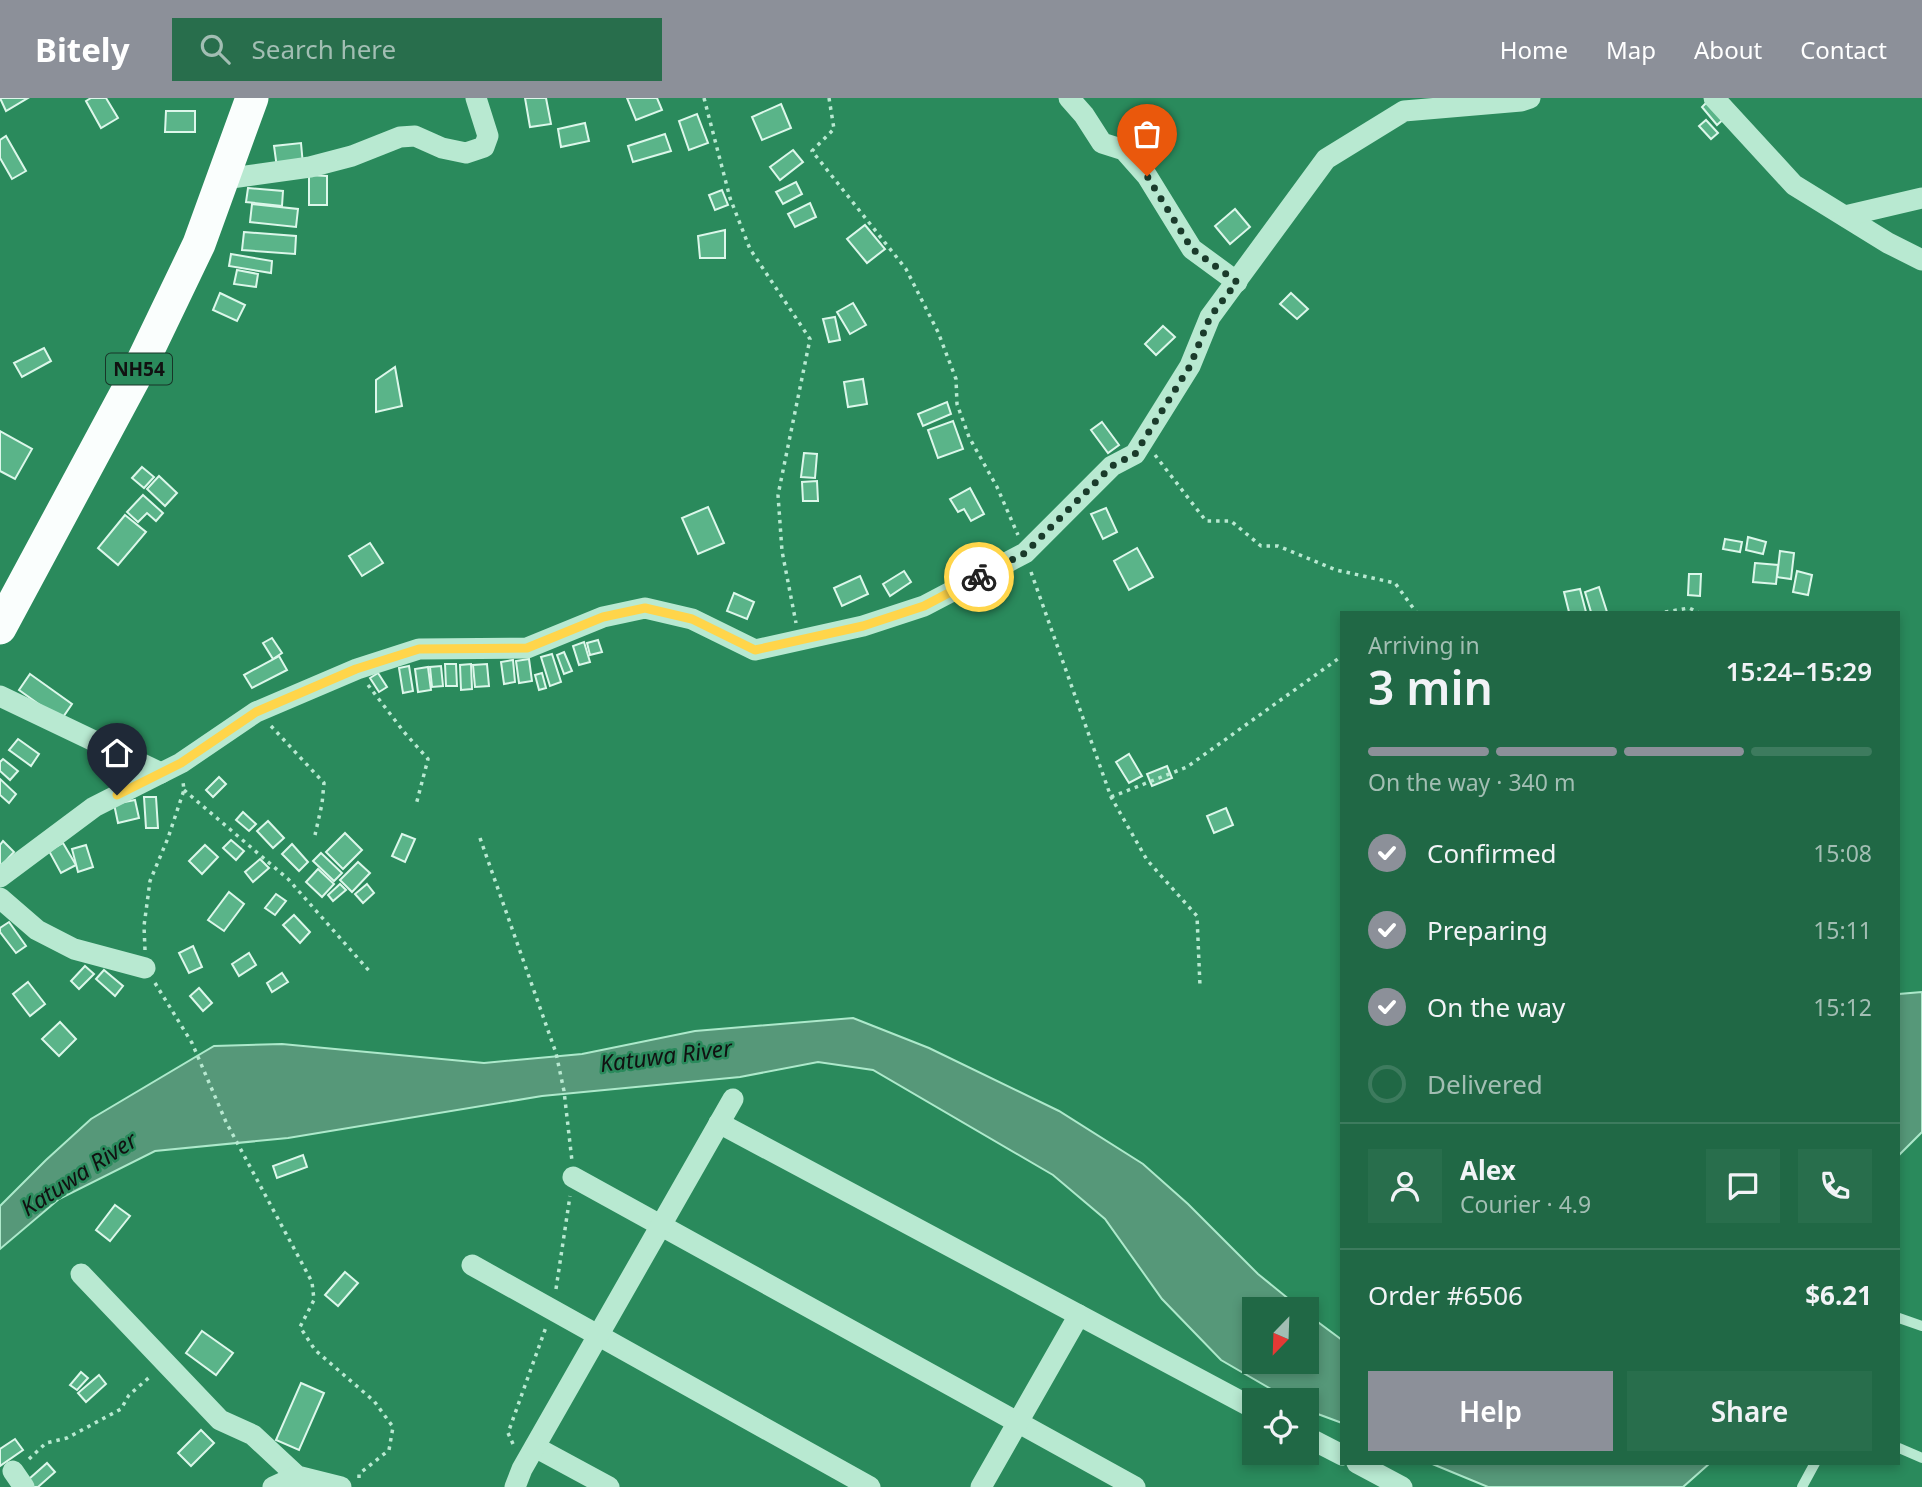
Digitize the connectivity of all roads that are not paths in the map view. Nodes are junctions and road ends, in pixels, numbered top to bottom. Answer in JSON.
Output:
{"nodes":[{"id":1,"x":252,"y":98,"type":"edge"},
{"id":2,"x":476,"y":98,"type":"edge"},
{"id":3,"x":1069,"y":98,"type":"edge"},
{"id":4,"x":1530,"y":98,"type":"edge"},
{"id":5,"x":1714,"y":98,"type":"edge"},
{"id":6,"x":224,"y":178,"type":"junction"},
{"id":7,"x":1922,"y":198,"type":"edge"},
{"id":8,"x":1845,"y":216,"type":"junction"},
{"id":9,"x":1922,"y":260,"type":"edge"},
{"id":10,"x":1237,"y":282,"type":"junction"},
{"id":11,"x":0,"y":628,"type":"edge"},
{"id":12,"x":0,"y":696,"type":"edge"},
{"id":13,"x":161,"y":773,"type":"junction"},
{"id":14,"x":0,"y":877,"type":"edge"},
{"id":15,"x":0,"y":898,"type":"edge"},
{"id":16,"x":145,"y":968,"type":"road end"},
{"id":17,"x":733,"y":1100,"type":"dead end"},
{"id":18,"x":719,"y":1124,"type":"junction"},
{"id":19,"x":573,"y":1177,"type":"road end"},
{"id":20,"x":660,"y":1227,"type":"junction"},
{"id":21,"x":472,"y":1265,"type":"dead end"},
{"id":22,"x":81,"y":1274,"type":"dead end"},
{"id":23,"x":1079,"y":1315,"type":"junction"},
{"id":24,"x":1900,"y":1318,"type":"edge"},
{"id":25,"x":1922,"y":1326,"type":"edge"},
{"id":26,"x":598,"y":1336,"type":"junction"},
{"id":27,"x":1242,"y":1402,"type":"edge"},
{"id":28,"x":1018,"y":1423,"type":"junction"},
{"id":29,"x":1319,"y":1443,"type":"edge"},
{"id":30,"x":535,"y":1447,"type":"junction"},
{"id":31,"x":1900,"y":1448,"type":"edge"},
{"id":32,"x":1340,"y":1454,"type":"edge"},
{"id":33,"x":1922,"y":1458,"type":"edge"},
{"id":34,"x":1361,"y":1465,"type":"edge"},
{"id":35,"x":1814,"y":1465,"type":"edge"},
{"id":36,"x":297,"y":1476,"type":"junction"},
{"id":37,"x":518,"y":1478,"type":"edge"},
{"id":38,"x":273,"y":1487,"type":"edge"},
{"id":39,"x":341,"y":1487,"type":"edge"},
{"id":40,"x":609,"y":1487,"type":"edge"},
{"id":41,"x":870,"y":1487,"type":"edge"},
{"id":42,"x":981,"y":1487,"type":"edge"},
{"id":43,"x":1135,"y":1487,"type":"edge"},
{"id":44,"x":1402,"y":1487,"type":"edge"},
{"id":45,"x":1802,"y":1487,"type":"edge"}],
"edges":[{"from":1,"to":6,"type":"main road","number":"NH54"},
{"from":2,"to":6,"type":"street"},
{"from":3,"to":10,"type":"street"},
{"from":4,"to":10,"type":"street"},
{"from":5,"to":8,"type":"street"},
{"from":6,"to":11,"type":"main road","number":"NH54"},
{"from":7,"to":8,"type":"street"},
{"from":8,"to":9,"type":"street"},
{"from":10,"to":13,"type":"street"},
{"from":12,"to":13,"type":"street"},
{"from":13,"to":14,"type":"street"},
{"from":15,"to":16,"type":"street"},
{"from":17,"to":18,"type":"street"},
{"from":18,"to":20,"type":"street"},
{"from":18,"to":23,"type":"street"},
{"from":19,"to":20,"type":"street"},
{"from":20,"to":26,"type":"street"},
{"from":20,"to":28,"type":"street"},
{"from":21,"to":26,"type":"street"},
{"from":22,"to":36,"type":"street"},
{"from":23,"to":27,"type":"street"},
{"from":23,"to":28,"type":"street"},
{"from":24,"to":25,"type":"lane"},
{"from":26,"to":30,"type":"street"},
{"from":26,"to":41,"type":"street"},
{"from":28,"to":42,"type":"street"},
{"from":28,"to":43,"type":"street"},
{"from":29,"to":32,"type":"street"},
{"from":30,"to":37,"type":"street"},
{"from":30,"to":40,"type":"street"},
{"from":31,"to":33,"type":"lane"},
{"from":34,"to":44,"type":"street"},
{"from":35,"to":45,"type":"lane"},
{"from":36,"to":38,"type":"street"},
{"from":36,"to":39,"type":"street"}]}
